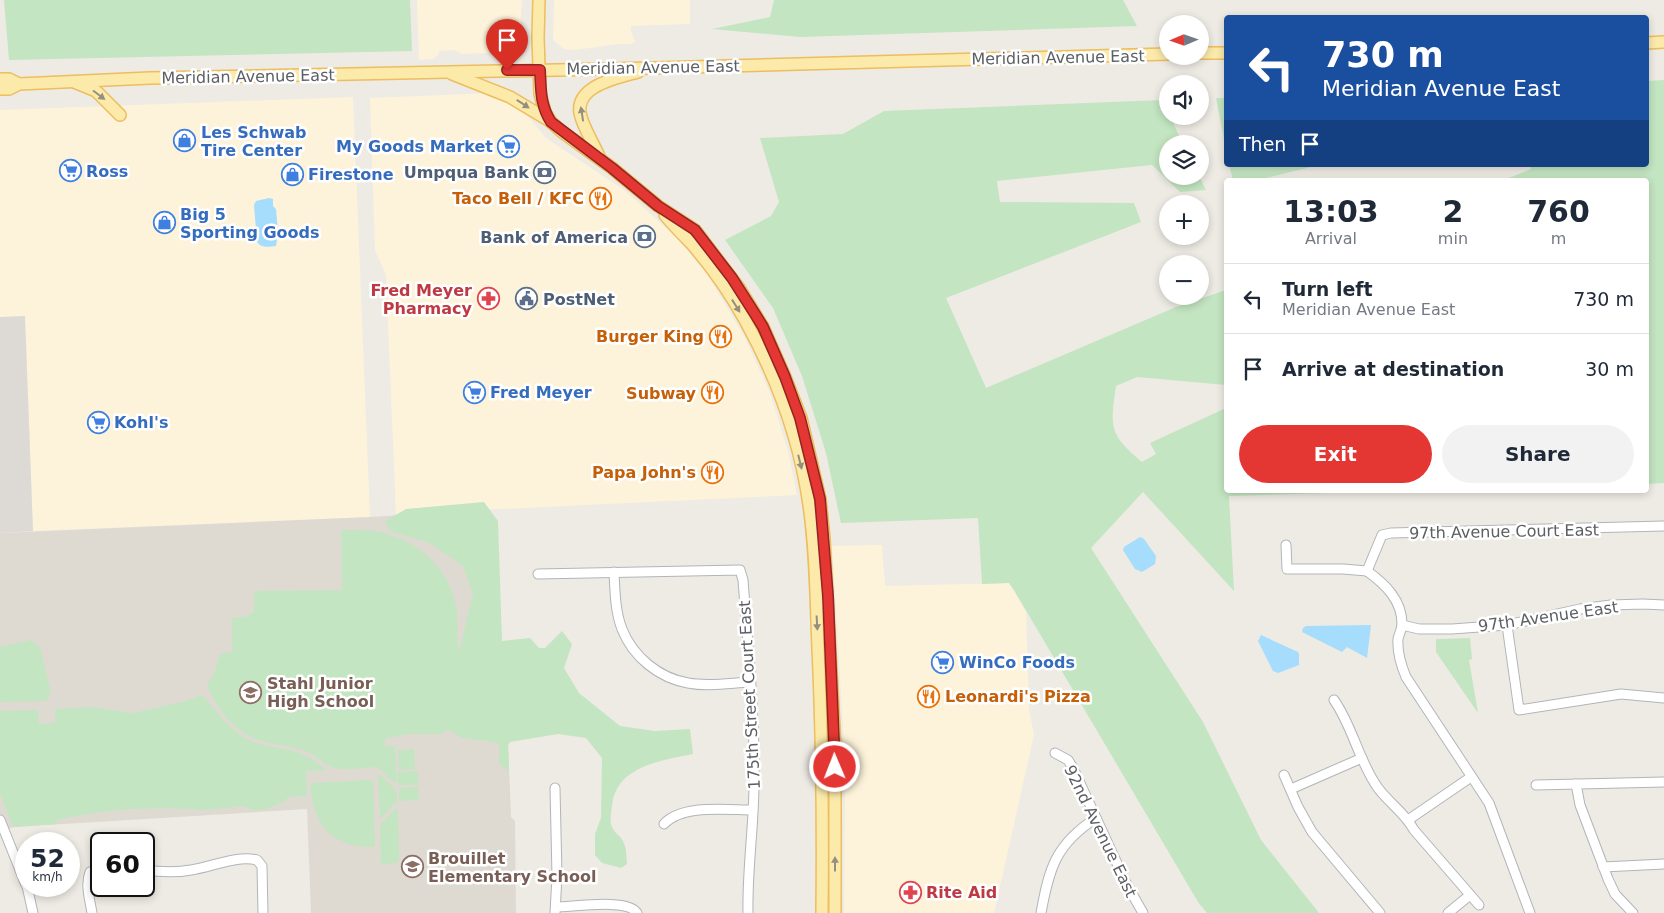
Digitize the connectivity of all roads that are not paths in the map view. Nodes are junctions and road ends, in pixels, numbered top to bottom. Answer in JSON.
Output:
{"nodes":[{"id":1,"x":540,"y":0,"type":"edge"},
{"id":2,"x":1664,"y":42,"type":"edge"},
{"id":3,"x":1649,"y":43,"type":"edge"},
{"id":4,"x":1224,"y":53,"type":"edge"},
{"id":5,"x":1159,"y":54,"type":"edge"},
{"id":6,"x":1209,"y":54,"type":"edge"},
{"id":7,"x":654,"y":68,"type":"junction"},
{"id":8,"x":540,"y":70,"type":"junction"},
{"id":9,"x":446,"y":72,"type":"junction"},
{"id":10,"x":0,"y":79,"type":"edge"},
{"id":11,"x":73,"y":81,"type":"junction"},
{"id":12,"x":19,"y":84,"type":"junction"},
{"id":13,"x":0,"y":89,"type":"edge"},
{"id":14,"x":120,"y":115,"type":"dead end"},
{"id":15,"x":551,"y":122,"type":"junction"},
{"id":16,"x":600,"y":159,"type":"junction"},
{"id":17,"x":658,"y":206,"type":"junction"},
{"id":18,"x":689,"y":241,"type":"junction"},
{"id":19,"x":739,"y":288,"type":"junction"},
{"id":20,"x":1664,"y":526,"type":"edge"},
{"id":21,"x":1286,"y":545,"type":"dead end"},
{"id":22,"x":1368,"y":570,"type":"junction"},
{"id":23,"x":614,"y":572,"type":"junction"},
{"id":24,"x":538,"y":574,"type":"dead end"},
{"id":25,"x":1664,"y":605,"type":"edge"},
{"id":26,"x":1402,"y":625,"type":"junction"},
{"id":27,"x":1508,"y":625,"type":"junction"},
{"id":28,"x":750,"y":682,"type":"junction"},
{"id":29,"x":1664,"y":698,"type":"edge"},
{"id":30,"x":1334,"y":700,"type":"dead end"},
{"id":31,"x":1055,"y":753,"type":"dead end"},
{"id":32,"x":1362,"y":758,"type":"junction"},
{"id":33,"x":1284,"y":775,"type":"dead end"},
{"id":34,"x":1471,"y":777,"type":"junction"},
{"id":35,"x":1664,"y":782,"type":"edge"},
{"id":36,"x":1576,"y":784,"type":"junction"},
{"id":37,"x":1536,"y":785,"type":"dead end"},
{"id":38,"x":555,"y":788,"type":"dead end"},
{"id":39,"x":1291,"y":789,"type":"junction"},
{"id":40,"x":752,"y":810,"type":"junction"},
{"id":41,"x":1096,"y":818,"type":"junction"},
{"id":42,"x":0,"y":820,"type":"edge"},
{"id":43,"x":1408,"y":820,"type":"junction"},
{"id":44,"x":664,"y":824,"type":"dead end"},
{"id":45,"x":15,"y":858,"type":"edge"},
{"id":46,"x":1664,"y":864,"type":"edge"},
{"id":47,"x":1603,"y":867,"type":"junction"},
{"id":48,"x":155,"y":871,"type":"edge"},
{"id":49,"x":90,"y":872,"type":"edge"},
{"id":50,"x":1470,"y":895,"type":"junction"},
{"id":51,"x":29,"y":897,"type":"edge"},
{"id":52,"x":1479,"y":904,"type":"dead end"},
{"id":53,"x":556,"y":910,"type":"edge"},
{"id":54,"x":33,"y":913,"type":"edge"},
{"id":55,"x":92,"y":913,"type":"edge"},
{"id":56,"x":263,"y":913,"type":"edge"},
{"id":57,"x":637,"y":913,"type":"edge"},
{"id":58,"x":748,"y":913,"type":"edge"},
{"id":59,"x":822,"y":913,"type":"edge"},
{"id":60,"x":835,"y":913,"type":"edge"},
{"id":61,"x":1041,"y":913,"type":"edge"},
{"id":62,"x":1143,"y":913,"type":"edge"},
{"id":63,"x":1380,"y":913,"type":"edge"},
{"id":64,"x":1448,"y":913,"type":"edge"},
{"id":65,"x":1530,"y":913,"type":"edge"},
{"id":66,"x":1633,"y":913,"type":"edge"}],
"edges":[{"from":1,"to":8,"type":"main road"},
{"from":2,"to":3,"type":"main road"},
{"from":4,"to":6,"type":"main road"},
{"from":5,"to":7,"type":"main road","name":"Meridian Avenue East"},
{"from":7,"to":8,"type":"main road","name":"Meridian Avenue East"},
{"from":16,"to":7,"type":"main road","one_way":true},
{"from":8,"to":9,"type":"main road","name":"Meridian Avenue East"},
{"from":8,"to":15,"type":"main road"},
{"from":9,"to":11,"type":"main road","name":"Meridian Avenue East"},
{"from":9,"to":15,"type":"main road","one_way":true},
{"from":10,"to":12,"type":"main road","name":"Meridian Avenue East"},
{"from":11,"to":12,"type":"main road","name":"Meridian Avenue East"},
{"from":11,"to":14,"type":"main road","one_way":true},
{"from":12,"to":13,"type":"main road","name":"Meridian Avenue East"},
{"from":15,"to":16,"type":"main road"},
{"from":16,"to":17,"type":"main road"},
{"from":17,"to":18,"type":"main road"},
{"from":17,"to":19,"type":"main road"},
{"from":18,"to":19,"type":"main road"},
{"from":18,"to":59,"type":"main road","one_way":true},
{"from":60,"to":19,"type":"main road","one_way":true},
{"from":20,"to":22,"type":"street","name":"97th Avenue Court East"},
{"from":21,"to":22,"type":"street"},
{"from":22,"to":26,"type":"street"},
{"from":23,"to":24,"type":"street"},
{"from":23,"to":28,"type":"street"},
{"from":23,"to":28,"type":"street","name":"175th Street Court East"},
{"from":25,"to":27,"type":"street","name":"97th Avenue East"},
{"from":26,"to":27,"type":"street","name":"97th Avenue East"},
{"from":26,"to":34,"type":"street"},
{"from":27,"to":29,"type":"street"},
{"from":28,"to":40,"type":"street","name":"175th Street Court East"},
{"from":30,"to":32,"type":"street"},
{"from":31,"to":41,"type":"street","name":"92nd Avenue East"},
{"from":32,"to":39,"type":"street"},
{"from":32,"to":43,"type":"street"},
{"from":33,"to":39,"type":"street"},
{"from":34,"to":43,"type":"street"},
{"from":34,"to":65,"type":"street"},
{"from":35,"to":36,"type":"street"},
{"from":36,"to":37,"type":"street"},
{"from":36,"to":47,"type":"street"},
{"from":38,"to":53,"type":"street"},
{"from":39,"to":63,"type":"street"},
{"from":40,"to":44,"type":"street"},
{"from":40,"to":58,"type":"street","name":"175th Street Court East"},
{"from":41,"to":61,"type":"street"},
{"from":41,"to":62,"type":"street","name":"92nd Avenue East"},
{"from":42,"to":45,"type":"street"},
{"from":43,"to":50,"type":"street"},
{"from":46,"to":47,"type":"street"},
{"from":47,"to":66,"type":"street"},
{"from":48,"to":56,"type":"street"},
{"from":49,"to":55,"type":"street"},
{"from":50,"to":52,"type":"street"},
{"from":50,"to":64,"type":"street"},
{"from":51,"to":54,"type":"street"},
{"from":53,"to":57,"type":"street"}]}
